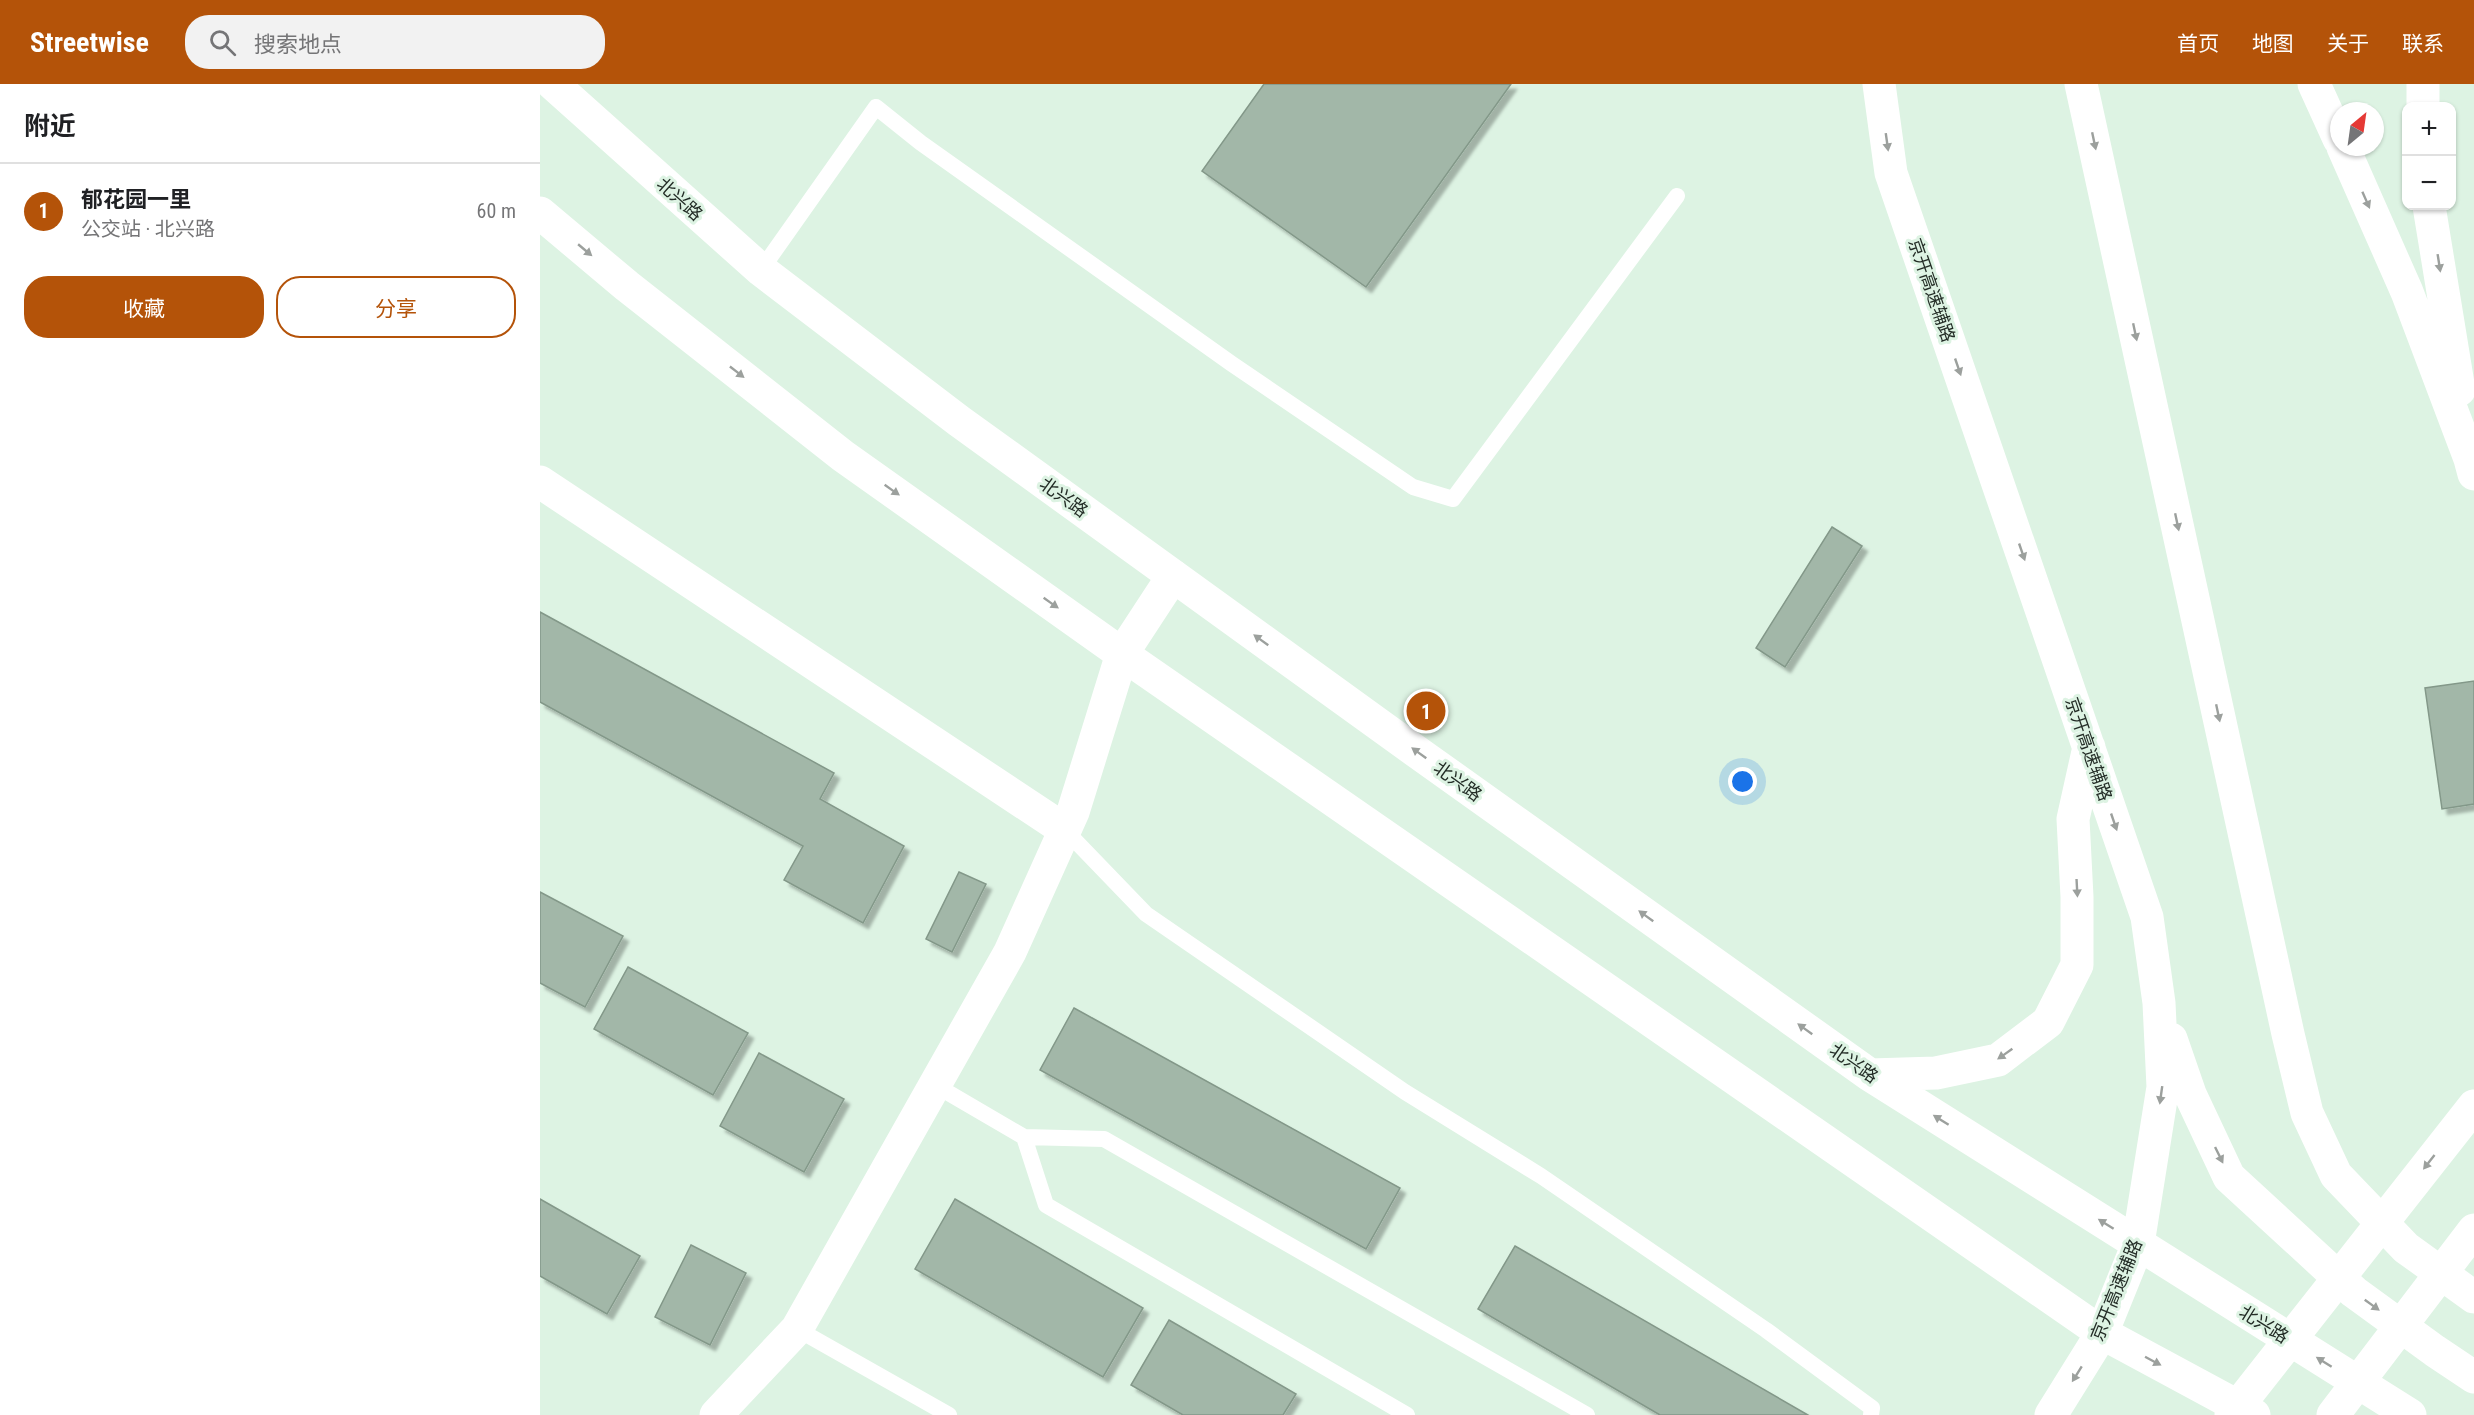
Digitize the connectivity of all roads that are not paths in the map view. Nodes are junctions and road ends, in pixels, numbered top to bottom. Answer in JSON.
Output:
{"nodes":[{"id":1,"x":553,"y":84,"type":"edge"},
{"id":2,"x":1879,"y":84,"type":"edge"},
{"id":3,"x":2081,"y":84,"type":"edge"},
{"id":4,"x":2314,"y":84,"type":"edge"},
{"id":5,"x":2423,"y":84,"type":"edge"},
{"id":6,"x":2423,"y":102,"type":"edge"},
{"id":7,"x":2330,"y":119,"type":"edge"},
{"id":8,"x":2347,"y":156,"type":"edge"},
{"id":9,"x":1677,"y":196,"type":"dead end"},
{"id":10,"x":2431,"y":210,"type":"edge"},
{"id":11,"x":540,"y":213,"type":"edge"},
{"id":12,"x":761,"y":270,"type":"junction"},
{"id":13,"x":2472,"y":467,"type":"edge"},
{"id":14,"x":540,"y":482,"type":"edge"},
{"id":15,"x":1173,"y":576,"type":"junction"},
{"id":16,"x":1122,"y":654,"type":"junction"},
{"id":17,"x":2089,"y":747,"type":"junction"},
{"id":18,"x":1065,"y":830,"type":"junction"},
{"id":19,"x":2159,"y":1003,"type":"junction"},
{"id":20,"x":1869,"y":1076,"type":"junction"},
{"id":21,"x":2474,"y":1079,"type":"edge"},
{"id":22,"x":935,"y":1085,"type":"junction"},
{"id":23,"x":2469,"y":1111,"type":"edge"},
{"id":24,"x":1023,"y":1137,"type":"junction"},
{"id":25,"x":2474,"y":1230,"type":"edge"},
{"id":26,"x":2138,"y":1244,"type":"junction"},
{"id":27,"x":2474,"y":1297,"type":"edge"},
{"id":28,"x":796,"y":1329,"type":"junction"},
{"id":29,"x":2102,"y":1333,"type":"junction"},
{"id":30,"x":2474,"y":1377,"type":"edge"},
{"id":31,"x":717,"y":1415,"type":"edge"},
{"id":32,"x":949,"y":1415,"type":"edge"},
{"id":33,"x":1407,"y":1415,"type":"edge"},
{"id":34,"x":1587,"y":1415,"type":"edge"},
{"id":35,"x":1871,"y":1415,"type":"edge"},
{"id":36,"x":2051,"y":1415,"type":"edge"},
{"id":37,"x":2231,"y":1415,"type":"edge"},
{"id":38,"x":2254,"y":1415,"type":"edge"},
{"id":39,"x":2334,"y":1415,"type":"edge"},
{"id":40,"x":2410,"y":1415,"type":"edge"}],
"edges":[{"from":1,"to":12,"type":"main road","name":"北兴路"},
{"from":2,"to":17,"type":"main road","name":"京开高速辅路","one_way":true},
{"from":3,"to":27,"type":"main road","one_way":true},
{"from":4,"to":7,"type":"main road"},
{"from":5,"to":6,"type":"main road"},
{"from":8,"to":13,"type":"main road","one_way":true},
{"from":9,"to":12,"type":"lane"},
{"from":10,"to":13,"type":"main road","one_way":true},
{"from":11,"to":16,"type":"main road","one_way":true},
{"from":12,"to":15,"type":"main road","name":"北兴路"},
{"from":14,"to":18,"type":"main road"},
{"from":15,"to":16,"type":"main road"},
{"from":20,"to":15,"type":"main road","name":"北兴路","one_way":true},
{"from":16,"to":18,"type":"main road"},
{"from":16,"to":29,"type":"main road"},
{"from":17,"to":19,"type":"main road","name":"京开高速辅路","one_way":true},
{"from":17,"to":20,"type":"main road","one_way":true},
{"from":18,"to":22,"type":"main road"},
{"from":18,"to":35,"type":"lane"},
{"from":19,"to":26,"type":"main road","name":"京开高速辅路","one_way":true},
{"from":19,"to":30,"type":"main road","one_way":true},
{"from":26,"to":20,"type":"main road","name":"北兴路","one_way":true},
{"from":21,"to":23,"type":"main road"},
{"from":22,"to":24,"type":"lane"},
{"from":22,"to":28,"type":"main road"},
{"from":23,"to":37,"type":"main road","one_way":true},
{"from":24,"to":33,"type":"lane"},
{"from":24,"to":34,"type":"lane"},
{"from":25,"to":39,"type":"main road"},
{"from":26,"to":29,"type":"main road","name":"京开高速辅路"},
{"from":40,"to":26,"type":"main road","name":"北兴路","one_way":true},
{"from":28,"to":31,"type":"main road"},
{"from":28,"to":32,"type":"lane"},
{"from":29,"to":36,"type":"main road","name":"京开高速辅路","one_way":true},
{"from":29,"to":38,"type":"main road","one_way":true}]}
